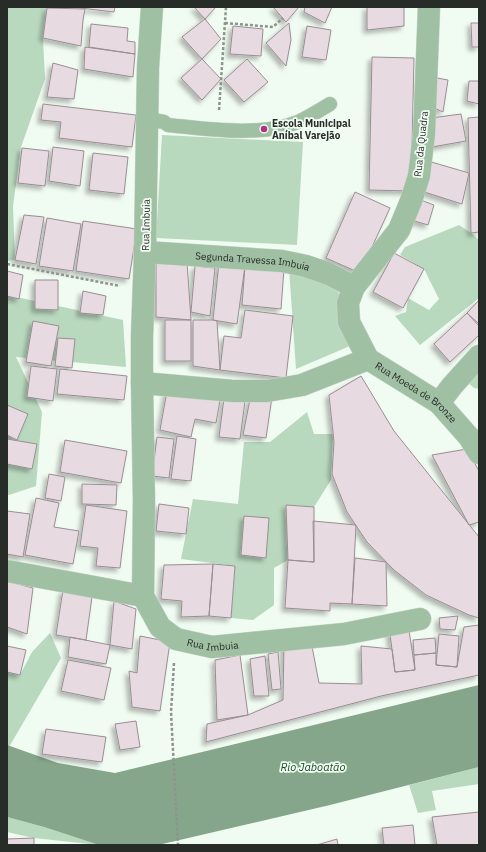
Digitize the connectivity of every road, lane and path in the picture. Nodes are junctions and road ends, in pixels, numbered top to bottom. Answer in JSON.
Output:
{"nodes":[{"id":1,"x":152,"y":7,"type":"edge"},
{"id":2,"x":226,"y":7,"type":"edge"},
{"id":3,"x":429,"y":7,"type":"edge"},
{"id":4,"x":283,"y":18,"type":"dead end"},
{"id":5,"x":225,"y":22,"type":"junction"},
{"id":6,"x":330,"y":104,"type":"dead end"},
{"id":7,"x":147,"y":119,"type":"junction"},
{"id":8,"x":218,"y":130,"type":"junction"},
{"id":9,"x":145,"y":252,"type":"junction"},
{"id":10,"x":7,"y":264,"type":"edge"},
{"id":11,"x":354,"y":287,"type":"junction"},
{"id":12,"x":144,"y":289,"type":"junction"},
{"id":13,"x":479,"y":356,"type":"edge"},
{"id":14,"x":368,"y":359,"type":"junction"},
{"id":15,"x":142,"y":383,"type":"junction"},
{"id":16,"x":439,"y":403,"type":"junction"},
{"id":17,"x":479,"y":453,"type":"edge"},
{"id":18,"x":7,"y":571,"type":"edge"},
{"id":19,"x":143,"y":596,"type":"junction"},
{"id":20,"x":420,"y":619,"type":"dead end"},
{"id":21,"x":176,"y":639,"type":"junction"},
{"id":22,"x":178,"y":845,"type":"edge"}],
"edges":[{"from":1,"to":7,"type":"street","name":"Rua Imbuia"},
{"from":2,"to":5,"type":"path"},
{"from":3,"to":11,"type":"street","name":"Rua da Quadra"},
{"from":4,"to":5,"type":"path"},
{"from":5,"to":8,"type":"path"},
{"from":6,"to":8,"type":"lane"},
{"from":7,"to":8,"type":"lane"},
{"from":7,"to":9,"type":"street","name":"Rua Imbuia"},
{"from":9,"to":11,"type":"street","name":"Segunda Travessa Imbuia"},
{"from":9,"to":12,"type":"street","name":"Rua Imbuia"},
{"from":10,"to":12,"type":"path"},
{"from":11,"to":14,"type":"street","name":"Rua Moeda de Bronze"},
{"from":12,"to":15,"type":"street","name":"Rua Imbuia"},
{"from":13,"to":16,"type":"street"},
{"from":14,"to":15,"type":"street"},
{"from":14,"to":16,"type":"street","name":"Rua Moeda de Bronze"},
{"from":15,"to":19,"type":"street","name":"Rua Imbuia"},
{"from":16,"to":17,"type":"street","name":"Rua Moeda de Bronze"},
{"from":18,"to":19,"type":"street"},
{"from":19,"to":21,"type":"street","name":"Rua Imbuia"},
{"from":20,"to":21,"type":"street","name":"Rua Imbuia"},
{"from":21,"to":22,"type":"path"}]}
